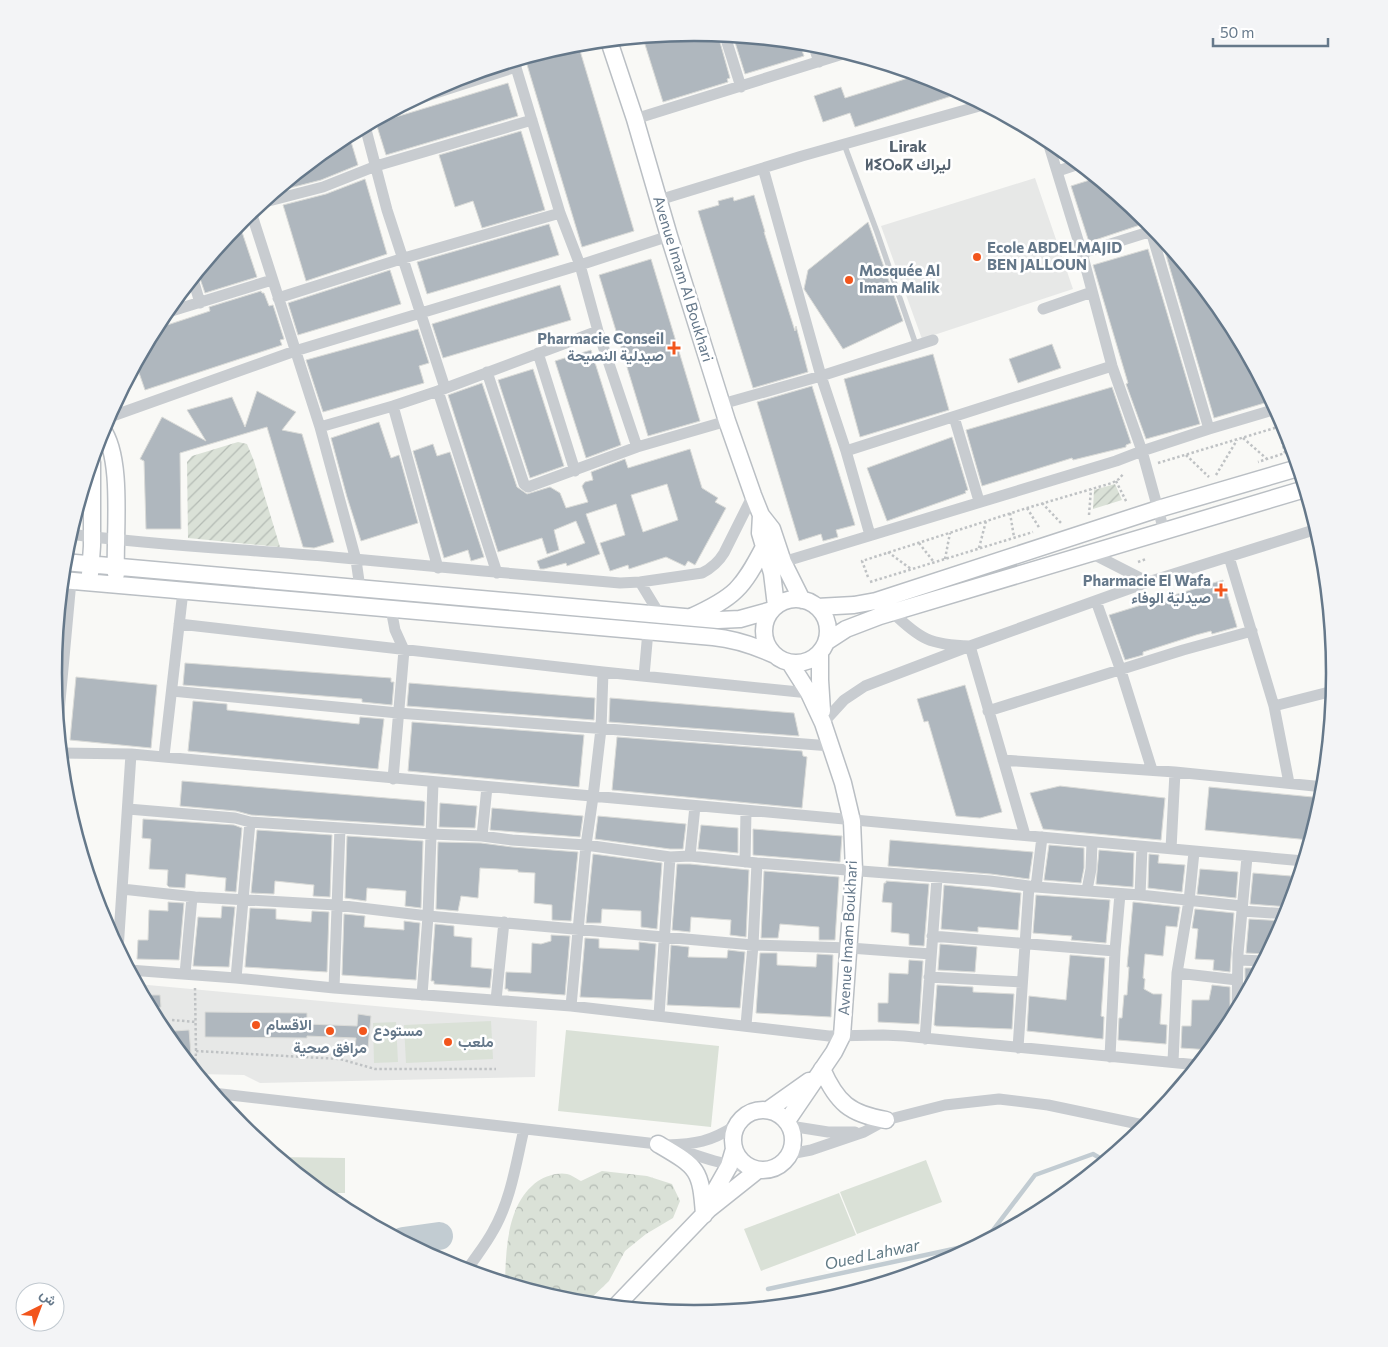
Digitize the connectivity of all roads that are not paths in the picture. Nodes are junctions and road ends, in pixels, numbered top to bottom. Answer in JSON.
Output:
{"nodes":[{"id":1,"x":727,"y":43,"type":"edge"},
{"id":2,"x":610,"y":47,"type":"edge"},
{"id":3,"x":816,"y":53,"type":"edge"},
{"id":4,"x":834,"y":57,"type":"edge"},
{"id":5,"x":819,"y":62,"type":"junction"},
{"id":6,"x":516,"y":67,"type":"edge"},
{"id":7,"x":741,"y":86,"type":"junction"},
{"id":8,"x":976,"y":107,"type":"edge"},
{"id":9,"x":635,"y":119,"type":"junction"},
{"id":10,"x":532,"y":120,"type":"junction"},
{"id":11,"x":367,"y":133,"type":"edge"},
{"id":12,"x":844,"y":144,"type":"junction"},
{"id":13,"x":1052,"y":153,"type":"edge"},
{"id":14,"x":376,"y":166,"type":"junction"},
{"id":15,"x":1071,"y":167,"type":"edge"},
{"id":16,"x":763,"y":168,"type":"junction"},
{"id":17,"x":1058,"y":171,"type":"junction"},
{"id":18,"x":275,"y":199,"type":"edge"},
{"id":19,"x":659,"y":200,"type":"junction"},
{"id":20,"x":560,"y":213,"type":"junction"},
{"id":21,"x":253,"y":220,"type":"edge"},
{"id":22,"x":1147,"y":233,"type":"edge"},
{"id":23,"x":669,"y":236,"type":"junction"},
{"id":24,"x":1156,"y":243,"type":"edge"},
{"id":25,"x":1082,"y":253,"type":"junction"},
{"id":26,"x":404,"y":258,"type":"junction"},
{"id":27,"x":580,"y":265,"type":"junction"},
{"id":28,"x":272,"y":280,"type":"junction"},
{"id":29,"x":195,"y":286,"type":"edge"},
{"id":30,"x":1092,"y":292,"type":"junction"},
{"id":31,"x":278,"y":298,"type":"junction"},
{"id":32,"x":200,"y":303,"type":"junction"},
{"id":33,"x":1043,"y":309,"type":"dead end"},
{"id":34,"x":177,"y":310,"type":"edge"},
{"id":35,"x":422,"y":313,"type":"junction"},
{"id":36,"x":598,"y":331,"type":"junction"},
{"id":37,"x":933,"y":340,"type":"dead end"},
{"id":38,"x":916,"y":345,"type":"junction"},
{"id":39,"x":296,"y":352,"type":"junction"},
{"id":40,"x":538,"y":353,"type":"junction"},
{"id":41,"x":1112,"y":366,"type":"junction"},
{"id":42,"x":487,"y":372,"type":"junction"},
{"id":43,"x":821,"y":376,"type":"junction"},
{"id":44,"x":441,"y":389,"type":"junction"},
{"id":45,"x":722,"y":404,"type":"junction"},
{"id":46,"x":393,"y":406,"type":"junction"},
{"id":47,"x":1269,"y":411,"type":"edge"},
{"id":48,"x":118,"y":414,"type":"edge"},
{"id":49,"x":954,"y":417,"type":"junction"},
{"id":50,"x":727,"y":421,"type":"junction"},
{"id":51,"x":320,"y":427,"type":"junction"},
{"id":52,"x":1209,"y":429,"type":"junction"},
{"id":53,"x":107,"y":439,"type":"edge"},
{"id":54,"x":638,"y":447,"type":"junction"},
{"id":55,"x":846,"y":451,"type":"junction"},
{"id":56,"x":1142,"y":451,"type":"junction"},
{"id":57,"x":1293,"y":470,"type":"edge"},
{"id":58,"x":575,"y":471,"type":"junction"},
{"id":59,"x":92,"y":480,"type":"edge"},
{"id":60,"x":1299,"y":490,"type":"edge"},
{"id":61,"x":753,"y":495,"type":"junction"},
{"id":62,"x":979,"y":502,"type":"junction"},
{"id":63,"x":1158,"y":509,"type":"junction"},
{"id":64,"x":760,"y":515,"type":"junction"},
{"id":65,"x":1164,"y":531,"type":"junction"},
{"id":66,"x":1310,"y":531,"type":"edge"},
{"id":67,"x":77,"y":535,"type":"edge"},
{"id":68,"x":870,"y":535,"type":"junction"},
{"id":69,"x":92,"y":537,"type":"junction"},
{"id":70,"x":116,"y":540,"type":"junction"},
{"id":71,"x":764,"y":547,"type":"junction"},
{"id":72,"x":1091,"y":553,"type":"junction"},
{"id":73,"x":1229,"y":557,"type":"junction"},
{"id":74,"x":356,"y":560,"type":"junction"},
{"id":75,"x":72,"y":562,"type":"edge"},
{"id":76,"x":783,"y":562,"type":"junction"},
{"id":77,"x":90,"y":563,"type":"junction"},
{"id":78,"x":116,"y":565,"type":"junction"},
{"id":79,"x":438,"y":568,"type":"junction"},
{"id":80,"x":497,"y":573,"type":"junction"},
{"id":81,"x":69,"y":581,"type":"edge"},
{"id":82,"x":640,"y":582,"type":"junction"},
{"id":83,"x":1148,"y":582,"type":"junction"},
{"id":84,"x":90,"y":583,"type":"junction"},
{"id":85,"x":117,"y":585,"type":"junction"},
{"id":86,"x":360,"y":588,"type":"junction"},
{"id":87,"x":183,"y":591,"type":"junction"},
{"id":88,"x":1096,"y":601,"type":"junction"},
{"id":89,"x":809,"y":603,"type":"junction"},
{"id":90,"x":774,"y":608,"type":"junction"},
{"id":91,"x":391,"y":609,"type":"junction"},
{"id":92,"x":892,"y":612,"type":"junction"},
{"id":93,"x":660,"y":616,"type":"junction"},
{"id":94,"x":688,"y":618,"type":"junction"},
{"id":95,"x":179,"y":624,"type":"junction"},
{"id":96,"x":648,"y":631,"type":"junction"},
{"id":97,"x":1252,"y":631,"type":"junction"},
{"id":98,"x":970,"y":646,"type":"junction"},
{"id":99,"x":823,"y":647,"type":"junction"},
{"id":100,"x":404,"y":650,"type":"junction"},
{"id":101,"x":775,"y":655,"type":"junction"},
{"id":102,"x":790,"y":663,"type":"junction"},
{"id":103,"x":1121,"y":671,"type":"junction"},
{"id":104,"x":603,"y":672,"type":"junction"},
{"id":105,"x":644,"y":676,"type":"junction"},
{"id":106,"x":172,"y":691,"type":"junction"},
{"id":107,"x":809,"y":693,"type":"junction"},
{"id":108,"x":1326,"y":693,"type":"edge"},
{"id":109,"x":1274,"y":706,"type":"junction"},
{"id":110,"x":988,"y":711,"type":"junction"},
{"id":111,"x":398,"y":713,"type":"junction"},
{"id":112,"x":823,"y":723,"type":"junction"},
{"id":113,"x":601,"y":729,"type":"junction"},
{"id":114,"x":831,"y":746,"type":"junction"},
{"id":115,"x":67,"y":753,"type":"edge"},
{"id":116,"x":131,"y":754,"type":"junction"},
{"id":117,"x":164,"y":756,"type":"junction"},
{"id":118,"x":1003,"y":760,"type":"junction"},
{"id":119,"x":1152,"y":770,"type":"junction"},
{"id":120,"x":1175,"y":772,"type":"junction"},
{"id":121,"x":393,"y":779,"type":"junction"},
{"id":122,"x":433,"y":782,"type":"junction"},
{"id":123,"x":1289,"y":783,"type":"junction"},
{"id":124,"x":1316,"y":786,"type":"edge"},
{"id":125,"x":487,"y":787,"type":"junction"},
{"id":126,"x":593,"y":797,"type":"junction"},
{"id":127,"x":695,"y":806,"type":"junction"},
{"id":128,"x":128,"y":808,"type":"junction"},
{"id":129,"x":746,"y":811,"type":"junction"},
{"id":130,"x":852,"y":821,"type":"junction"},
{"id":131,"x":250,"y":822,"type":"junction"},
{"id":132,"x":340,"y":828,"type":"junction"},
{"id":133,"x":431,"y":834,"type":"junction"},
{"id":134,"x":1024,"y":835,"type":"junction"},
{"id":135,"x":482,"y":836,"type":"junction"},
{"id":136,"x":1042,"y":837,"type":"junction"},
{"id":137,"x":1092,"y":842,"type":"junction"},
{"id":138,"x":586,"y":845,"type":"junction"},
{"id":139,"x":1142,"y":846,"type":"junction"},
{"id":140,"x":1171,"y":850,"type":"junction"},
{"id":141,"x":1194,"y":852,"type":"junction"},
{"id":142,"x":690,"y":856,"type":"junction"},
{"id":143,"x":670,"y":857,"type":"junction"},
{"id":144,"x":1247,"y":857,"type":"junction"},
{"id":145,"x":1298,"y":861,"type":"edge"},
{"id":146,"x":745,"y":862,"type":"junction"},
{"id":147,"x":757,"y":863,"type":"junction"},
{"id":148,"x":854,"y":870,"type":"junction"},
{"id":149,"x":938,"y":878,"type":"junction"},
{"id":150,"x":1032,"y":887,"type":"junction"},
{"id":151,"x":122,"y":889,"type":"junction"},
{"id":152,"x":1087,"y":890,"type":"junction"},
{"id":153,"x":1120,"y":894,"type":"junction"},
{"id":154,"x":1140,"y":895,"type":"junction"},
{"id":155,"x":192,"y":897,"type":"junction"},
{"id":156,"x":244,"y":899,"type":"junction"},
{"id":157,"x":1189,"y":901,"type":"junction"},
{"id":158,"x":336,"y":905,"type":"junction"},
{"id":159,"x":1242,"y":908,"type":"junction"},
{"id":160,"x":1279,"y":913,"type":"edge"},
{"id":161,"x":428,"y":916,"type":"junction"},
{"id":162,"x":504,"y":922,"type":"junction"},
{"id":163,"x":579,"y":929,"type":"junction"},
{"id":164,"x":119,"y":935,"type":"edge"},
{"id":165,"x":665,"y":936,"type":"junction"},
{"id":166,"x":932,"y":936,"type":"junction"},
{"id":167,"x":1025,"y":944,"type":"junction"},
{"id":168,"x":753,"y":945,"type":"junction"},
{"id":169,"x":850,"y":948,"type":"junction"},
{"id":170,"x":1115,"y":951,"type":"junction"},
{"id":171,"x":931,"y":954,"type":"junction"},
{"id":172,"x":1239,"y":960,"type":"junction"},
{"id":173,"x":1257,"y":961,"type":"edge"},
{"id":174,"x":136,"y":970,"type":"edge"},
{"id":175,"x":1177,"y":973,"type":"junction"},
{"id":176,"x":190,"y":974,"type":"junction"},
{"id":177,"x":929,"y":977,"type":"junction"},
{"id":178,"x":236,"y":978,"type":"junction"},
{"id":179,"x":1237,"y":980,"type":"junction"},
{"id":180,"x":1022,"y":982,"type":"junction"},
{"id":181,"x":334,"y":988,"type":"junction"},
{"id":182,"x":422,"y":995,"type":"junction"},
{"id":183,"x":1237,"y":998,"type":"edge"},
{"id":184,"x":496,"y":1000,"type":"junction"},
{"id":185,"x":571,"y":1006,"type":"junction"},
{"id":186,"x":659,"y":1015,"type":"junction"},
{"id":187,"x":746,"y":1025,"type":"junction"},
{"id":188,"x":842,"y":1036,"type":"junction"},
{"id":189,"x":925,"y":1039,"type":"junction"},
{"id":190,"x":1018,"y":1048,"type":"junction"},
{"id":191,"x":1110,"y":1057,"type":"junction"},
{"id":192,"x":1173,"y":1062,"type":"junction"},
{"id":193,"x":1191,"y":1064,"type":"edge"},
{"id":194,"x":821,"y":1072,"type":"junction"},
{"id":195,"x":223,"y":1094,"type":"edge"},
{"id":196,"x":768,"y":1110,"type":"junction"},
{"id":197,"x":886,"y":1120,"type":"junction"},
{"id":198,"x":788,"y":1124,"type":"junction"},
{"id":199,"x":1138,"y":1124,"type":"edge"},
{"id":200,"x":736,"y":1126,"type":"junction"},
{"id":201,"x":524,"y":1128,"type":"junction"},
{"id":202,"x":864,"y":1132,"type":"junction"},
{"id":203,"x":662,"y":1145,"type":"junction"},
{"id":204,"x":734,"y":1149,"type":"junction"},
{"id":205,"x":790,"y":1154,"type":"junction"},
{"id":206,"x":729,"y":1166,"type":"junction"},
{"id":207,"x":754,"y":1168,"type":"junction"},
{"id":208,"x":706,"y":1212,"type":"junction"},
{"id":209,"x":473,"y":1266,"type":"edge"},
{"id":210,"x":621,"y":1301,"type":"edge"}],
"edges":[{"from":1,"to":7,"type":"street"},
{"from":2,"to":9,"type":"main road","name":"Avenue Imam Al Boukhari"},
{"from":3,"to":5,"type":"street"},
{"from":4,"to":5,"type":"street"},
{"from":5,"to":7,"type":"street"},
{"from":6,"to":10,"type":"street"},
{"from":7,"to":9,"type":"street"},
{"from":8,"to":12,"type":"street"},
{"from":9,"to":19,"type":"main road","name":"Avenue Imam Al Boukhari"},
{"from":10,"to":14,"type":"street"},
{"from":10,"to":20,"type":"street"},
{"from":11,"to":14,"type":"street"},
{"from":12,"to":16,"type":"street"},
{"from":12,"to":38,"type":"lane"},
{"from":13,"to":17,"type":"street"},
{"from":14,"to":18,"type":"street"},
{"from":14,"to":26,"type":"street"},
{"from":15,"to":17,"type":"street"},
{"from":16,"to":19,"type":"street"},
{"from":16,"to":43,"type":"street"},
{"from":17,"to":25,"type":"street"},
{"from":19,"to":23,"type":"main road","name":"Avenue Imam Al Boukhari"},
{"from":20,"to":26,"type":"street"},
{"from":20,"to":27,"type":"street"},
{"from":21,"to":28,"type":"street"},
{"from":22,"to":25,"type":"street"},
{"from":23,"to":27,"type":"street"},
{"from":23,"to":45,"type":"main road","name":"Avenue Imam Al Boukhari"},
{"from":24,"to":52,"type":"street"},
{"from":25,"to":30,"type":"street"},
{"from":26,"to":31,"type":"street"},
{"from":26,"to":35,"type":"street"},
{"from":27,"to":35,"type":"street"},
{"from":27,"to":36,"type":"street"},
{"from":28,"to":31,"type":"street"},
{"from":28,"to":32,"type":"street"},
{"from":29,"to":32,"type":"street"},
{"from":30,"to":33,"type":"street"},
{"from":30,"to":41,"type":"street"},
{"from":31,"to":39,"type":"street"},
{"from":32,"to":34,"type":"street"},
{"from":35,"to":39,"type":"street"},
{"from":35,"to":44,"type":"street"},
{"from":36,"to":40,"type":"street"},
{"from":36,"to":54,"type":"street"},
{"from":37,"to":38,"type":"street"},
{"from":38,"to":43,"type":"street"},
{"from":39,"to":48,"type":"street"},
{"from":39,"to":51,"type":"street"},
{"from":40,"to":42,"type":"street"},
{"from":40,"to":58,"type":"street"},
{"from":41,"to":49,"type":"street"},
{"from":41,"to":56,"type":"street"},
{"from":42,"to":44,"type":"street"},
{"from":42,"to":58,"type":"street"},
{"from":43,"to":45,"type":"street"},
{"from":43,"to":55,"type":"street"},
{"from":44,"to":46,"type":"street"},
{"from":44,"to":80,"type":"street"},
{"from":45,"to":50,"type":"main road","name":"Avenue Imam Al Boukhari"},
{"from":46,"to":51,"type":"street"},
{"from":46,"to":79,"type":"street"},
{"from":47,"to":52,"type":"street"},
{"from":49,"to":55,"type":"street"},
{"from":49,"to":62,"type":"street"},
{"from":50,"to":54,"type":"street"},
{"from":50,"to":61,"type":"main road","name":"Avenue Imam Al Boukhari"},
{"from":51,"to":74,"type":"street"},
{"from":52,"to":56,"type":"street"},
{"from":53,"to":70,"type":"main road"},
{"from":54,"to":58,"type":"street"},
{"from":55,"to":68,"type":"street"},
{"from":56,"to":62,"type":"street"},
{"from":56,"to":63,"type":"street"},
{"from":57,"to":63,"type":"main road"},
{"from":59,"to":69,"type":"main road"},
{"from":60,"to":65,"type":"main road"},
{"from":61,"to":64,"type":"main road","name":"Avenue Imam Al Boukhari"},
{"from":61,"to":82,"type":"street"},
{"from":62,"to":68,"type":"street"},
{"from":63,"to":65,"type":"street"},
{"from":63,"to":89,"type":"main road"},
{"from":64,"to":71,"type":"main road","name":"Avenue Imam Al Boukhari"},
{"from":64,"to":76,"type":"main road","name":"Avenue Imam Al Boukhari"},
{"from":65,"to":72,"type":"main road"},
{"from":66,"to":73,"type":"street"},
{"from":67,"to":69,"type":"street"},
{"from":68,"to":76,"type":"street"},
{"from":69,"to":70,"type":"street"},
{"from":69,"to":77,"type":"main road"},
{"from":70,"to":74,"type":"street"},
{"from":70,"to":78,"type":"main road"},
{"from":71,"to":90,"type":"main road","name":"Avenue Imam Al Boukhari"},
{"from":71,"to":94,"type":"main road"},
{"from":72,"to":83,"type":"street"},
{"from":72,"to":92,"type":"main road"},
{"from":73,"to":83,"type":"street"},
{"from":73,"to":97,"type":"street"},
{"from":74,"to":79,"type":"street"},
{"from":74,"to":86,"type":"street"},
{"from":75,"to":77,"type":"main road"},
{"from":76,"to":89,"type":"main road","name":"Avenue Imam Al Boukhari"},
{"from":77,"to":78,"type":"main road"},
{"from":77,"to":84,"type":"main road"},
{"from":78,"to":85,"type":"main road"},
{"from":78,"to":86,"type":"main road"},
{"from":79,"to":80,"type":"street"},
{"from":80,"to":82,"type":"street"},
{"from":81,"to":84,"type":"main road"},
{"from":82,"to":93,"type":"street"},
{"from":83,"to":88,"type":"street"},
{"from":84,"to":85,"type":"main road"},
{"from":85,"to":87,"type":"main road"},
{"from":86,"to":93,"type":"main road"},
{"from":87,"to":91,"type":"main road"},
{"from":87,"to":95,"type":"street"},
{"from":88,"to":98,"type":"street"},
{"from":88,"to":103,"type":"street"},
{"from":89,"to":90,"type":"main road"},
{"from":89,"to":99,"type":"main road"},
{"from":90,"to":94,"type":"main road"},
{"from":90,"to":101,"type":"main road"},
{"from":91,"to":96,"type":"main road"},
{"from":91,"to":100,"type":"street"},
{"from":92,"to":98,"type":"street"},
{"from":92,"to":99,"type":"main road"},
{"from":93,"to":94,"type":"main road"},
{"from":95,"to":100,"type":"street"},
{"from":95,"to":106,"type":"street"},
{"from":96,"to":101,"type":"main road"},
{"from":96,"to":105,"type":"street"},
{"from":97,"to":103,"type":"street"},
{"from":97,"to":109,"type":"street"},
{"from":98,"to":110,"type":"street"},
{"from":98,"to":112,"type":"street"},
{"from":99,"to":102,"type":"main road"},
{"from":99,"to":112,"type":"main road","name":"Avenue Imam Boukhari"},
{"from":100,"to":104,"type":"street"},
{"from":100,"to":111,"type":"street"},
{"from":101,"to":102,"type":"main road"},
{"from":102,"to":107,"type":"main road","name":"Avenue Imam Boukhari"},
{"from":103,"to":110,"type":"street"},
{"from":103,"to":119,"type":"street"},
{"from":104,"to":105,"type":"street"},
{"from":104,"to":113,"type":"street"},
{"from":105,"to":107,"type":"street"},
{"from":106,"to":111,"type":"street"},
{"from":106,"to":117,"type":"street"},
{"from":107,"to":112,"type":"main road","name":"Avenue Imam Boukhari"},
{"from":108,"to":109,"type":"street"},
{"from":109,"to":123,"type":"street"},
{"from":110,"to":118,"type":"street"},
{"from":111,"to":113,"type":"street"},
{"from":111,"to":121,"type":"street"},
{"from":112,"to":114,"type":"main road","name":"Avenue Imam Boukhari"},
{"from":113,"to":114,"type":"street"},
{"from":113,"to":126,"type":"street"},
{"from":114,"to":130,"type":"main road","name":"Avenue Imam Boukhari"},
{"from":115,"to":116,"type":"street"},
{"from":116,"to":117,"type":"street"},
{"from":116,"to":128,"type":"street"},
{"from":117,"to":121,"type":"street"},
{"from":118,"to":119,"type":"street"},
{"from":118,"to":134,"type":"street"},
{"from":119,"to":120,"type":"street"},
{"from":120,"to":123,"type":"street"},
{"from":120,"to":140,"type":"street"},
{"from":121,"to":122,"type":"street"},
{"from":122,"to":125,"type":"street"},
{"from":122,"to":133,"type":"street"},
{"from":123,"to":124,"type":"street"},
{"from":125,"to":126,"type":"street"},
{"from":125,"to":135,"type":"street"},
{"from":126,"to":127,"type":"street"},
{"from":126,"to":138,"type":"street"},
{"from":127,"to":129,"type":"street"},
{"from":127,"to":142,"type":"street"},
{"from":128,"to":131,"type":"street"},
{"from":128,"to":151,"type":"street"},
{"from":129,"to":130,"type":"street"},
{"from":129,"to":146,"type":"street"},
{"from":130,"to":134,"type":"street"},
{"from":130,"to":148,"type":"main road","name":"Avenue Imam Boukhari"},
{"from":131,"to":132,"type":"street"},
{"from":131,"to":156,"type":"street"},
{"from":132,"to":133,"type":"street"},
{"from":132,"to":158,"type":"street"},
{"from":133,"to":135,"type":"street"},
{"from":133,"to":161,"type":"street"},
{"from":134,"to":136,"type":"street"},
{"from":135,"to":138,"type":"street"},
{"from":136,"to":137,"type":"street"},
{"from":136,"to":150,"type":"street"},
{"from":137,"to":139,"type":"street"},
{"from":137,"to":152,"type":"street"},
{"from":138,"to":143,"type":"street"},
{"from":138,"to":163,"type":"street"},
{"from":139,"to":140,"type":"street"},
{"from":139,"to":154,"type":"street"},
{"from":140,"to":141,"type":"street"},
{"from":141,"to":144,"type":"street"},
{"from":141,"to":157,"type":"street"},
{"from":142,"to":143,"type":"street"},
{"from":142,"to":146,"type":"street"},
{"from":143,"to":165,"type":"street"},
{"from":144,"to":145,"type":"street"},
{"from":144,"to":159,"type":"street"},
{"from":146,"to":147,"type":"street"},
{"from":147,"to":148,"type":"street"},
{"from":147,"to":168,"type":"street"},
{"from":148,"to":149,"type":"street"},
{"from":148,"to":169,"type":"main road","name":"Avenue Imam Boukhari"},
{"from":149,"to":150,"type":"street"},
{"from":149,"to":166,"type":"street"},
{"from":150,"to":152,"type":"street"},
{"from":150,"to":167,"type":"street"},
{"from":151,"to":155,"type":"street"},
{"from":151,"to":164,"type":"street"},
{"from":152,"to":153,"type":"street"},
{"from":153,"to":154,"type":"street"},
{"from":153,"to":170,"type":"street"},
{"from":154,"to":157,"type":"street"},
{"from":155,"to":156,"type":"street"},
{"from":155,"to":176,"type":"street"},
{"from":156,"to":158,"type":"street"},
{"from":156,"to":178,"type":"street"},
{"from":157,"to":159,"type":"street"},
{"from":157,"to":175,"type":"street"},
{"from":158,"to":161,"type":"street"},
{"from":158,"to":181,"type":"street"},
{"from":159,"to":160,"type":"street"},
{"from":159,"to":172,"type":"street"},
{"from":161,"to":162,"type":"street"},
{"from":161,"to":182,"type":"street"},
{"from":162,"to":163,"type":"street"},
{"from":162,"to":184,"type":"street"},
{"from":163,"to":165,"type":"street"},
{"from":163,"to":185,"type":"street"},
{"from":165,"to":168,"type":"street"},
{"from":165,"to":186,"type":"street"},
{"from":166,"to":167,"type":"street"},
{"from":166,"to":171,"type":"street"},
{"from":167,"to":170,"type":"street"},
{"from":167,"to":180,"type":"street"},
{"from":168,"to":169,"type":"street"},
{"from":168,"to":187,"type":"street"},
{"from":169,"to":171,"type":"street"},
{"from":169,"to":188,"type":"main road","name":"Avenue Imam Boukhari"},
{"from":170,"to":191,"type":"street"},
{"from":171,"to":177,"type":"street"},
{"from":172,"to":173,"type":"street"},
{"from":172,"to":179,"type":"street"},
{"from":174,"to":176,"type":"street"},
{"from":175,"to":179,"type":"street"},
{"from":175,"to":192,"type":"street"},
{"from":176,"to":178,"type":"street"},
{"from":177,"to":180,"type":"street"},
{"from":177,"to":189,"type":"street"},
{"from":178,"to":181,"type":"street"},
{"from":179,"to":183,"type":"street"},
{"from":180,"to":190,"type":"street"},
{"from":181,"to":182,"type":"street"},
{"from":182,"to":184,"type":"street"},
{"from":184,"to":185,"type":"street"},
{"from":185,"to":186,"type":"street"},
{"from":186,"to":187,"type":"street"},
{"from":187,"to":188,"type":"street"},
{"from":188,"to":189,"type":"street"},
{"from":188,"to":194,"type":"main road"},
{"from":189,"to":190,"type":"street"},
{"from":190,"to":191,"type":"street"},
{"from":191,"to":192,"type":"street"},
{"from":192,"to":193,"type":"street"},
{"from":194,"to":196,"type":"main road"},
{"from":194,"to":197,"type":"main road"},
{"from":194,"to":198,"type":"main road"},
{"from":195,"to":201,"type":"street"},
{"from":196,"to":198,"type":"main road"},
{"from":196,"to":200,"type":"main road"},
{"from":197,"to":199,"type":"street"},
{"from":197,"to":202,"type":"street"},
{"from":198,"to":202,"type":"street"},
{"from":198,"to":205,"type":"main road"},
{"from":200,"to":203,"type":"street"},
{"from":200,"to":204,"type":"main road"},
{"from":201,"to":203,"type":"street"},
{"from":201,"to":209,"type":"street"},
{"from":202,"to":205,"type":"street"},
{"from":203,"to":206,"type":"street"},
{"from":203,"to":208,"type":"main road"},
{"from":204,"to":206,"type":"main road"},
{"from":204,"to":207,"type":"main road"},
{"from":205,"to":207,"type":"main road"},
{"from":206,"to":207,"type":"street"},
{"from":206,"to":208,"type":"main road"},
{"from":207,"to":208,"type":"main road"},
{"from":208,"to":210,"type":"main road"}]}
